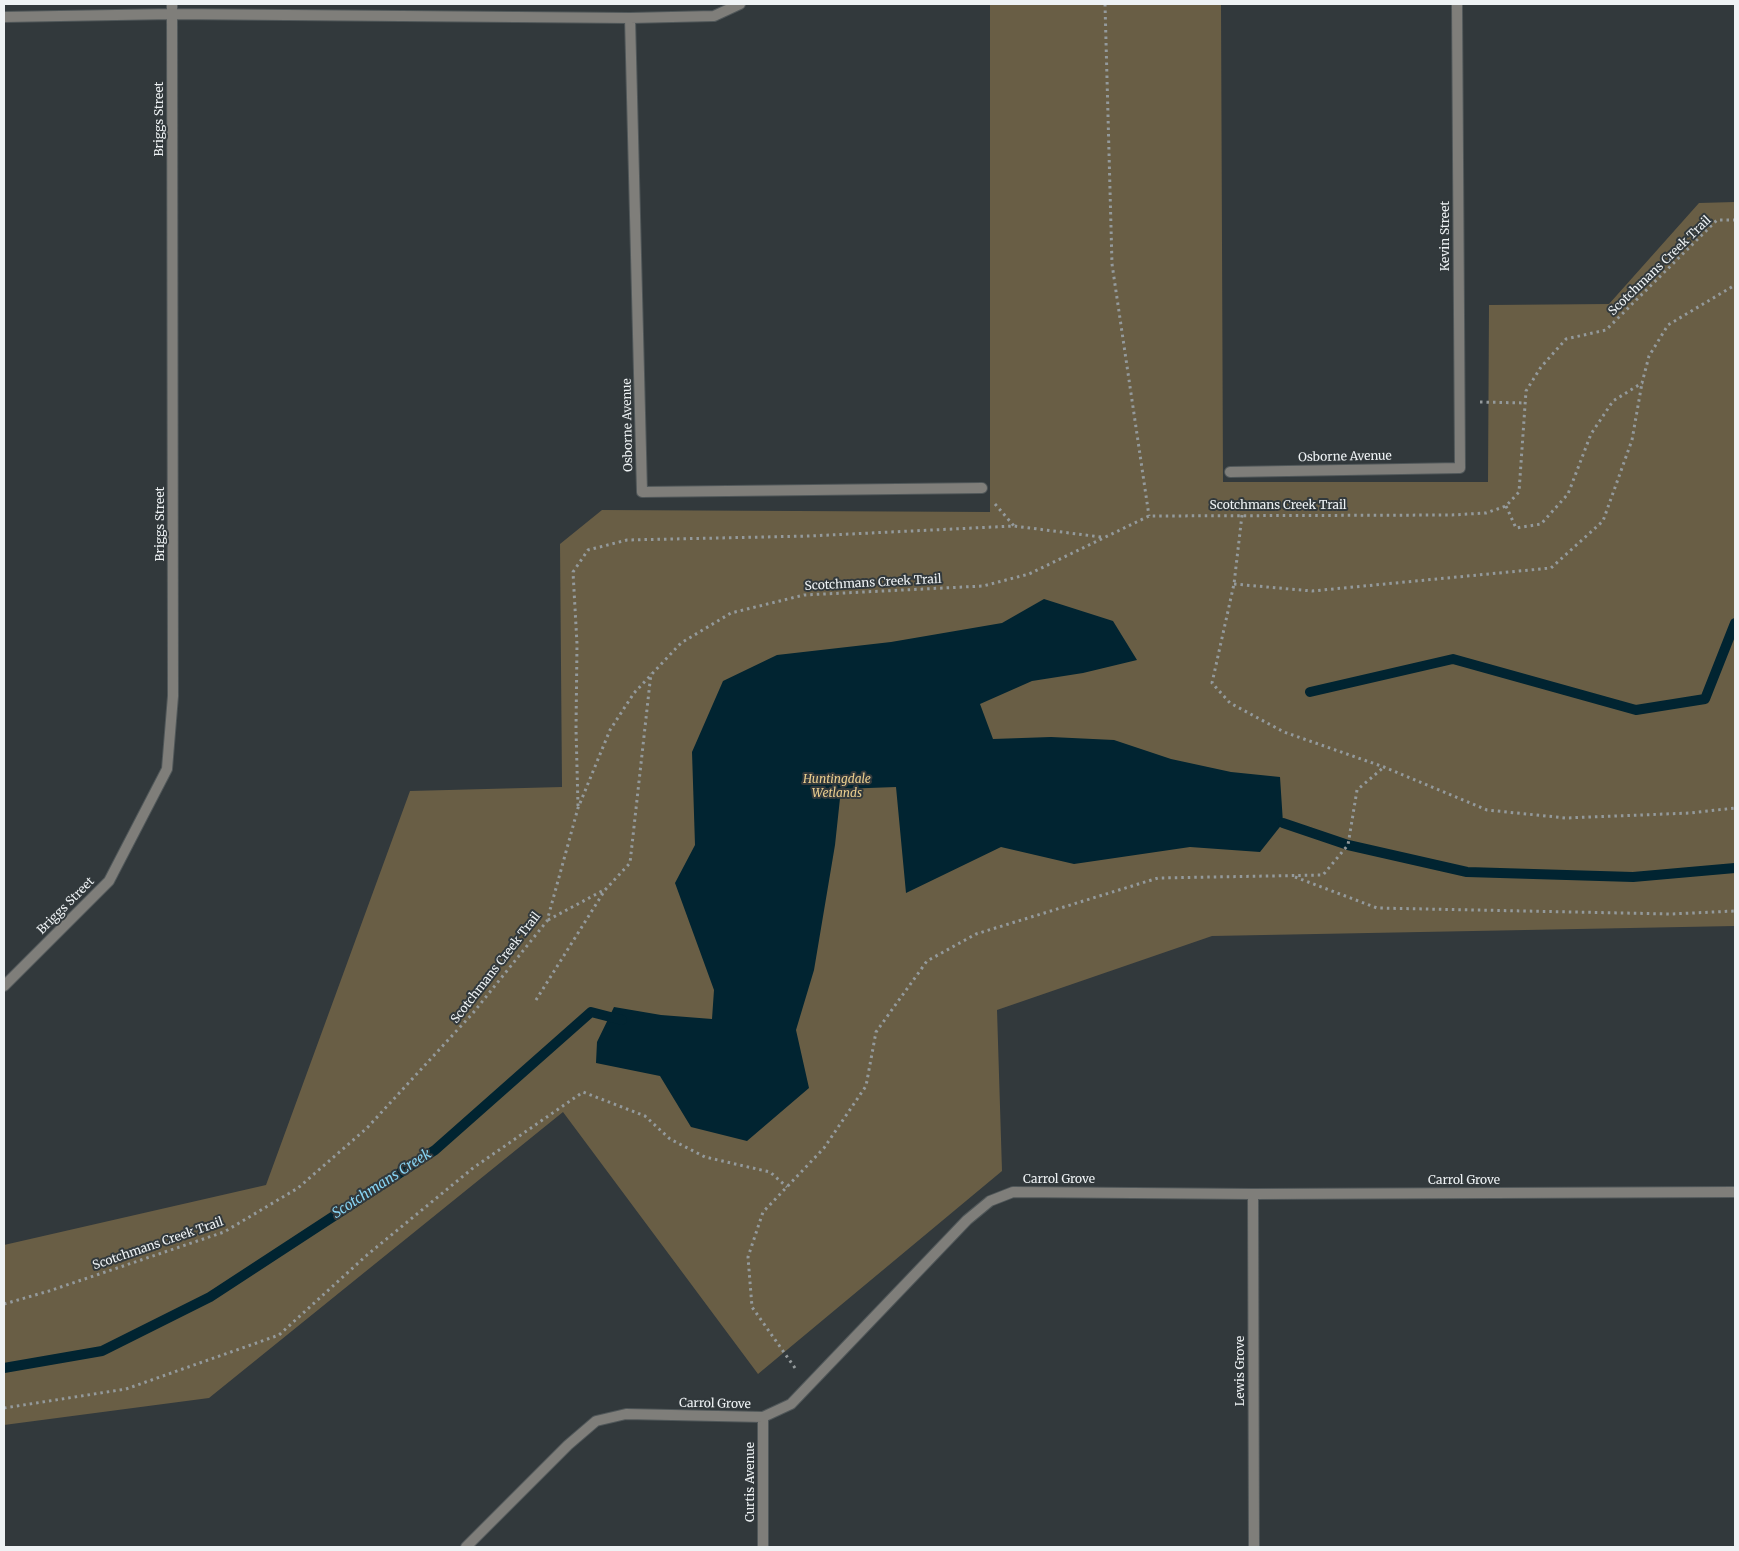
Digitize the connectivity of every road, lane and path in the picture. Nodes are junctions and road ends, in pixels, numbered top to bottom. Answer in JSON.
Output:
{"nodes":[{"id":1,"x":740,"y":4,"type":"edge"},
{"id":2,"x":1105,"y":4,"type":"edge"},
{"id":3,"x":1457,"y":4,"type":"edge"},
{"id":4,"x":172,"y":9,"type":"edge"},
{"id":5,"x":4,"y":16,"type":"edge"},
{"id":6,"x":630,"y":18,"type":"junction"},
{"id":7,"x":1735,"y":220,"type":"edge"},
{"id":8,"x":1735,"y":285,"type":"edge"},
{"id":9,"x":1642,"y":383,"type":"junction"},
{"id":10,"x":1460,"y":401,"type":"junction"},
{"id":11,"x":1525,"y":404,"type":"junction"},
{"id":12,"x":1460,"y":468,"type":"joint"},
{"id":13,"x":1230,"y":472,"type":"dead end"},
{"id":14,"x":982,"y":488,"type":"joint"},
{"id":15,"x":1506,"y":506,"type":"junction"},
{"id":16,"x":1242,"y":514,"type":"junction"},
{"id":17,"x":1149,"y":516,"type":"junction"},
{"id":18,"x":1014,"y":526,"type":"junction"},
{"id":19,"x":1102,"y":537,"type":"junction"},
{"id":20,"x":1234,"y":584,"type":"junction"},
{"id":21,"x":651,"y":673,"type":"junction"},
{"id":22,"x":1384,"y":767,"type":"junction"},
{"id":23,"x":578,"y":808,"type":"junction"},
{"id":24,"x":1735,"y":808,"type":"edge"},
{"id":25,"x":1292,"y":876,"type":"junction"},
{"id":26,"x":605,"y":890,"type":"junction"},
{"id":27,"x":1735,"y":911,"type":"edge"},
{"id":28,"x":547,"y":921,"type":"junction"},
{"id":29,"x":4,"y":986,"type":"edge"},
{"id":30,"x":536,"y":1000,"type":"dead end"},
{"id":31,"x":787,"y":1187,"type":"junction"},
{"id":32,"x":1735,"y":1192,"type":"edge"},
{"id":33,"x":1253,"y":1194,"type":"junction"},
{"id":34,"x":4,"y":1304,"type":"edge"},
{"id":35,"x":813,"y":1382,"type":"junction"},
{"id":36,"x":4,"y":1408,"type":"edge"},
{"id":37,"x":763,"y":1417,"type":"junction"},
{"id":38,"x":466,"y":1547,"type":"edge"},
{"id":39,"x":763,"y":1547,"type":"edge"},
{"id":40,"x":1254,"y":1547,"type":"edge"}],
"edges":[{"from":1,"to":6,"type":"street"},
{"from":2,"to":17,"type":"path"},
{"from":3,"to":10,"type":"street","name":"Kevin Street"},
{"from":4,"to":5,"type":"street"},
{"from":4,"to":6,"type":"street"},
{"from":4,"to":29,"type":"street","name":"Briggs Street"},
{"from":6,"to":14,"type":"street","name":"Osborne Avenue"},
{"from":7,"to":11,"type":"path","name":"Scotchmans Creek Trail"},
{"from":8,"to":9,"type":"path"},
{"from":9,"to":15,"type":"path"},
{"from":9,"to":20,"type":"path"},
{"from":10,"to":11,"type":"path"},
{"from":10,"to":12,"type":"street","name":"Kevin Street"},
{"from":11,"to":15,"type":"path","name":"Scotchmans Creek Trail"},
{"from":12,"to":13,"type":"street","name":"Osborne Avenue"},
{"from":14,"to":18,"type":"path"},
{"from":15,"to":16,"type":"path","name":"Scotchmans Creek Trail"},
{"from":16,"to":17,"type":"path","name":"Scotchmans Creek Trail"},
{"from":16,"to":20,"type":"path"},
{"from":17,"to":19,"type":"path","name":"Scotchmans Creek Trail"},
{"from":18,"to":19,"type":"path"},
{"from":18,"to":23,"type":"path"},
{"from":19,"to":21,"type":"path","name":"Scotchmans Creek Trail"},
{"from":20,"to":22,"type":"path"},
{"from":21,"to":23,"type":"path","name":"Scotchmans Creek Trail"},
{"from":21,"to":26,"type":"path"},
{"from":22,"to":24,"type":"path"},
{"from":22,"to":25,"type":"path"},
{"from":23,"to":28,"type":"path","name":"Scotchmans Creek Trail"},
{"from":25,"to":27,"type":"path"},
{"from":25,"to":31,"type":"path"},
{"from":26,"to":28,"type":"path"},
{"from":26,"to":30,"type":"path"},
{"from":28,"to":34,"type":"path","name":"Scotchmans Creek Trail"},
{"from":31,"to":35,"type":"path"},
{"from":31,"to":36,"type":"path"},
{"from":32,"to":33,"type":"street","name":"Carrol Grove"},
{"from":33,"to":35,"type":"street","name":"Carrol Grove"},
{"from":33,"to":40,"type":"street","name":"Lewis Grove"},
{"from":35,"to":37,"type":"street","name":"Carrol Grove"},
{"from":37,"to":38,"type":"street","name":"Carrol Grove"},
{"from":37,"to":39,"type":"street","name":"Curtis Avenue"}]}
